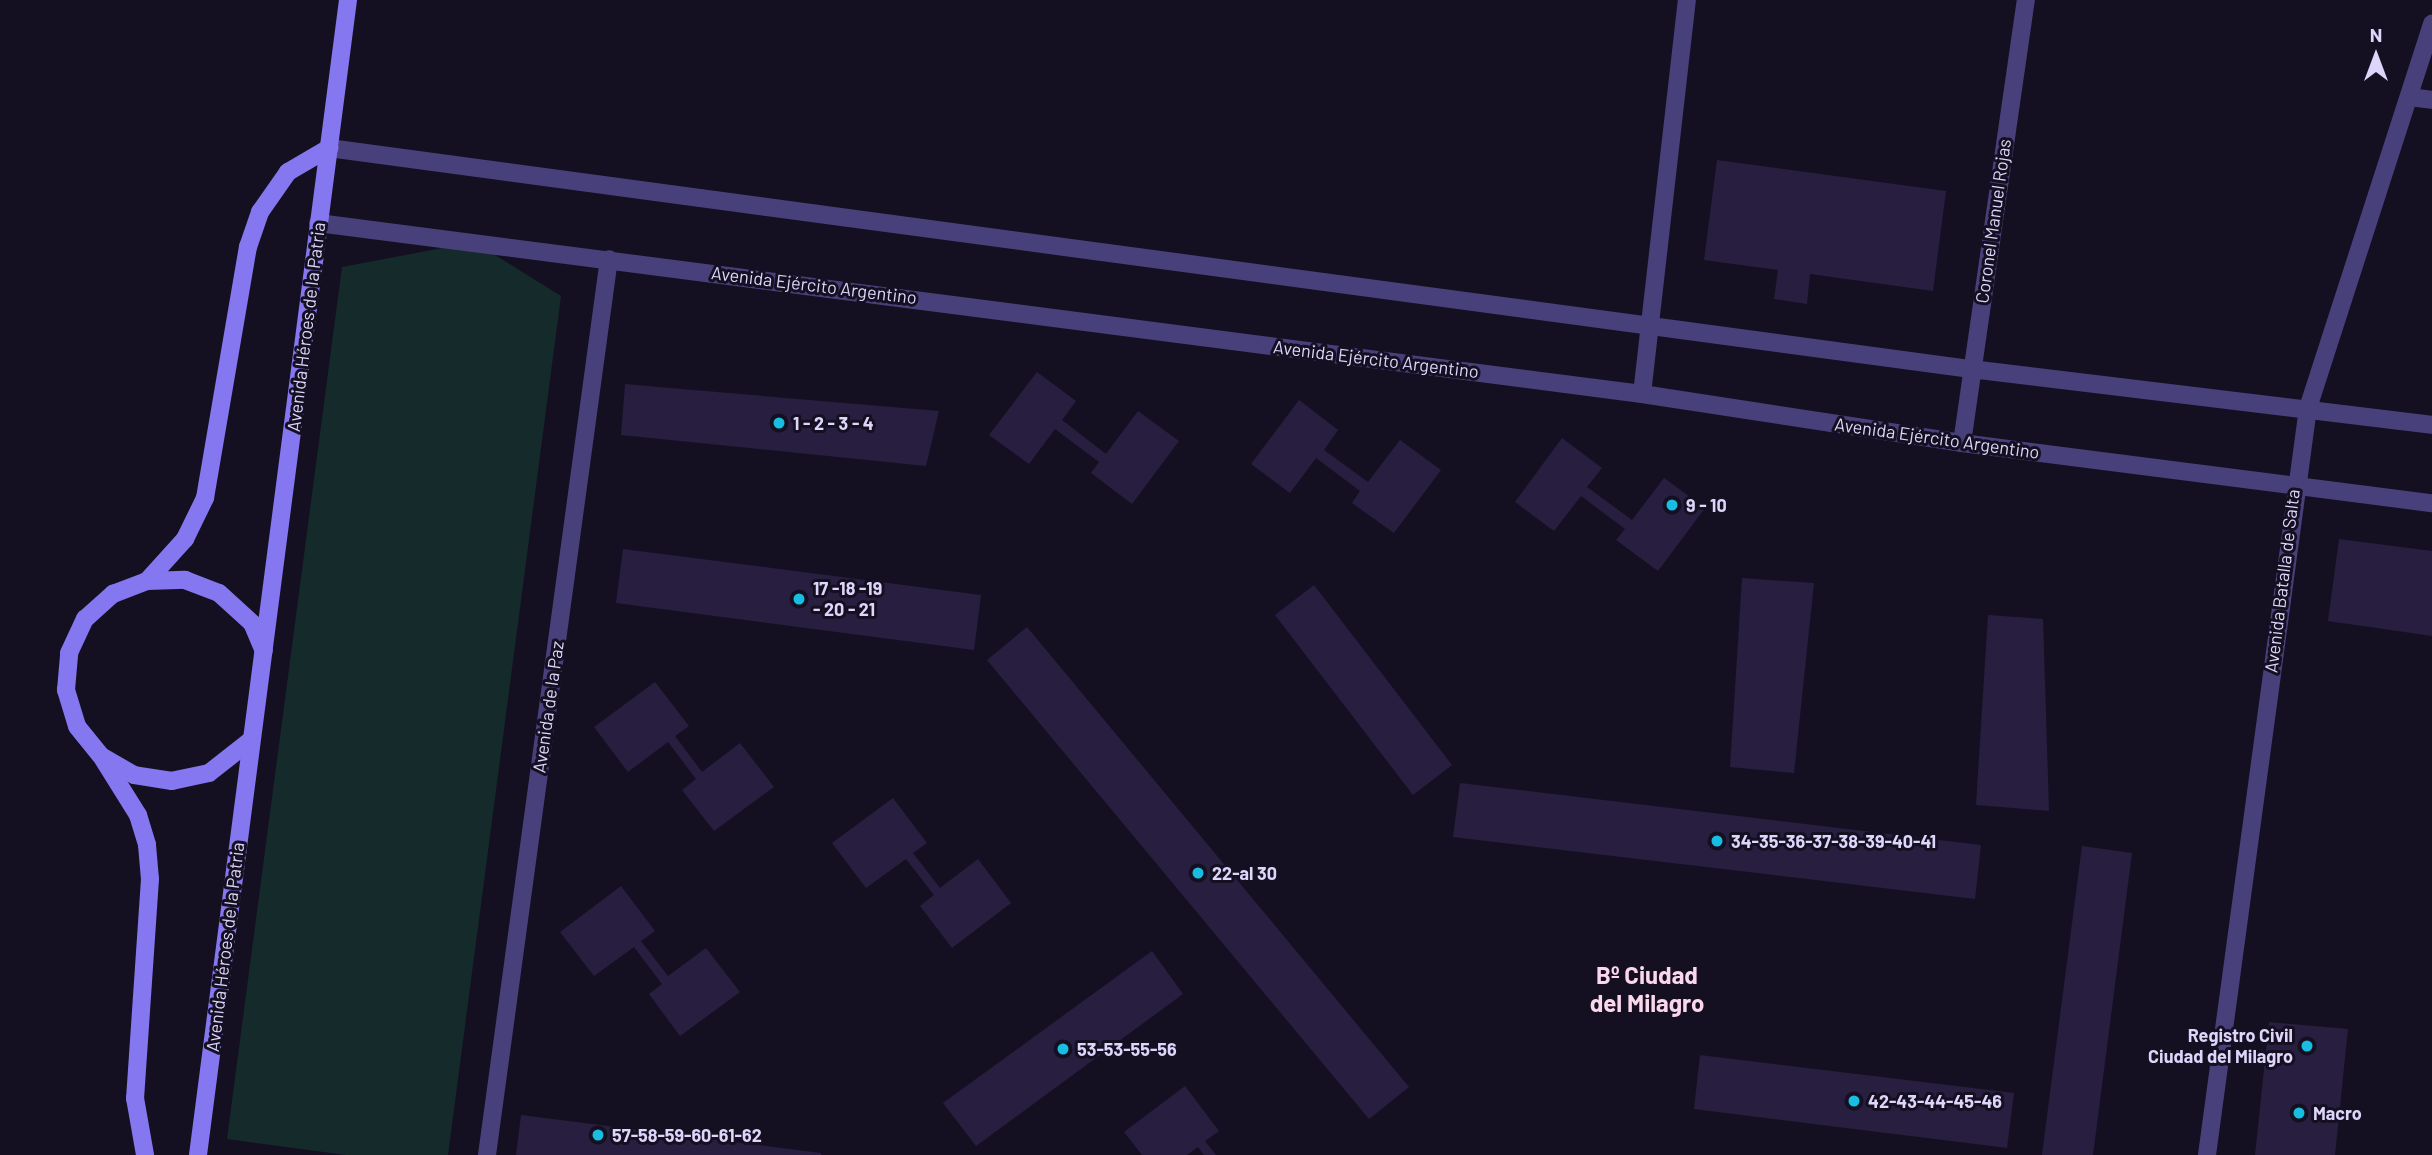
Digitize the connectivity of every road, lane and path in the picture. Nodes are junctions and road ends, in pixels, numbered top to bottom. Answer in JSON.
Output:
{"nodes":[{"id":1,"x":348,"y":0,"type":"edge"},
{"id":2,"x":1687,"y":0,"type":"edge"},
{"id":3,"x":2026,"y":0,"type":"edge"},
{"id":4,"x":2432,"y":23,"type":"edge"},
{"id":5,"x":2409,"y":97,"type":"junction"},
{"id":6,"x":2432,"y":100,"type":"edge"},
{"id":7,"x":329,"y":148,"type":"junction"},
{"id":8,"x":318,"y":223,"type":"junction"},
{"id":9,"x":609,"y":259,"type":"junction"},
{"id":10,"x":1649,"y":326,"type":"junction"},
{"id":11,"x":1971,"y":369,"type":"junction"},
{"id":12,"x":1642,"y":394,"type":"junction"},
{"id":13,"x":2308,"y":408,"type":"junction"},
{"id":14,"x":2432,"y":425,"type":"edge"},
{"id":15,"x":1962,"y":443,"type":"junction"},
{"id":16,"x":2294,"y":484,"type":"junction"},
{"id":17,"x":2432,"y":503,"type":"edge"},
{"id":18,"x":147,"y":581,"type":"junction"},
{"id":19,"x":265,"y":654,"type":"junction"},
{"id":20,"x":251,"y":740,"type":"junction"},
{"id":21,"x":101,"y":757,"type":"junction"},
{"id":22,"x":145,"y":1155,"type":"edge"},
{"id":23,"x":198,"y":1155,"type":"edge"},
{"id":24,"x":487,"y":1155,"type":"edge"},
{"id":25,"x":2207,"y":1155,"type":"edge"}],
"edges":[{"from":1,"to":7,"type":"main road","name":"Avenida Héroes de la Patria"},
{"from":2,"to":10,"type":"street"},
{"from":3,"to":11,"type":"street","name":"Coronel Manuel Rojas"},
{"from":4,"to":5,"type":"street","name":"Avenida Batalla de Salta"},
{"from":5,"to":6,"type":"street"},
{"from":5,"to":13,"type":"street","name":"Avenida Batalla de Salta"},
{"from":7,"to":8,"type":"main road","name":"Avenida Héroes de la Patria"},
{"from":7,"to":10,"type":"street"},
{"from":7,"to":18,"type":"main road"},
{"from":8,"to":9,"type":"street","name":"Avenida Ejército Argentino"},
{"from":8,"to":19,"type":"main road","name":"Avenida Héroes de la Patria"},
{"from":9,"to":12,"type":"street","name":"Avenida Ejército Argentino"},
{"from":9,"to":24,"type":"street","name":"Avenida de la Paz"},
{"from":10,"to":11,"type":"street"},
{"from":10,"to":12,"type":"street"},
{"from":11,"to":13,"type":"street"},
{"from":11,"to":15,"type":"street","name":"Coronel Manuel Rojas"},
{"from":12,"to":15,"type":"street","name":"Avenida Ejército Argentino"},
{"from":13,"to":14,"type":"street"},
{"from":13,"to":16,"type":"street","name":"Avenida Batalla de Salta"},
{"from":15,"to":16,"type":"street","name":"Avenida Ejército Argentino"},
{"from":16,"to":17,"type":"street","name":"Avenida Ejército Argentino"},
{"from":16,"to":25,"type":"street","name":"Avenida Batalla de Salta"},
{"from":18,"to":19,"type":"main road"},
{"from":18,"to":21,"type":"main road"},
{"from":19,"to":20,"type":"main road","name":"Avenida Héroes de la Patria"},
{"from":20,"to":21,"type":"main road"},
{"from":20,"to":23,"type":"main road","name":"Avenida Héroes de la Patria"},
{"from":21,"to":22,"type":"main road"}]}
